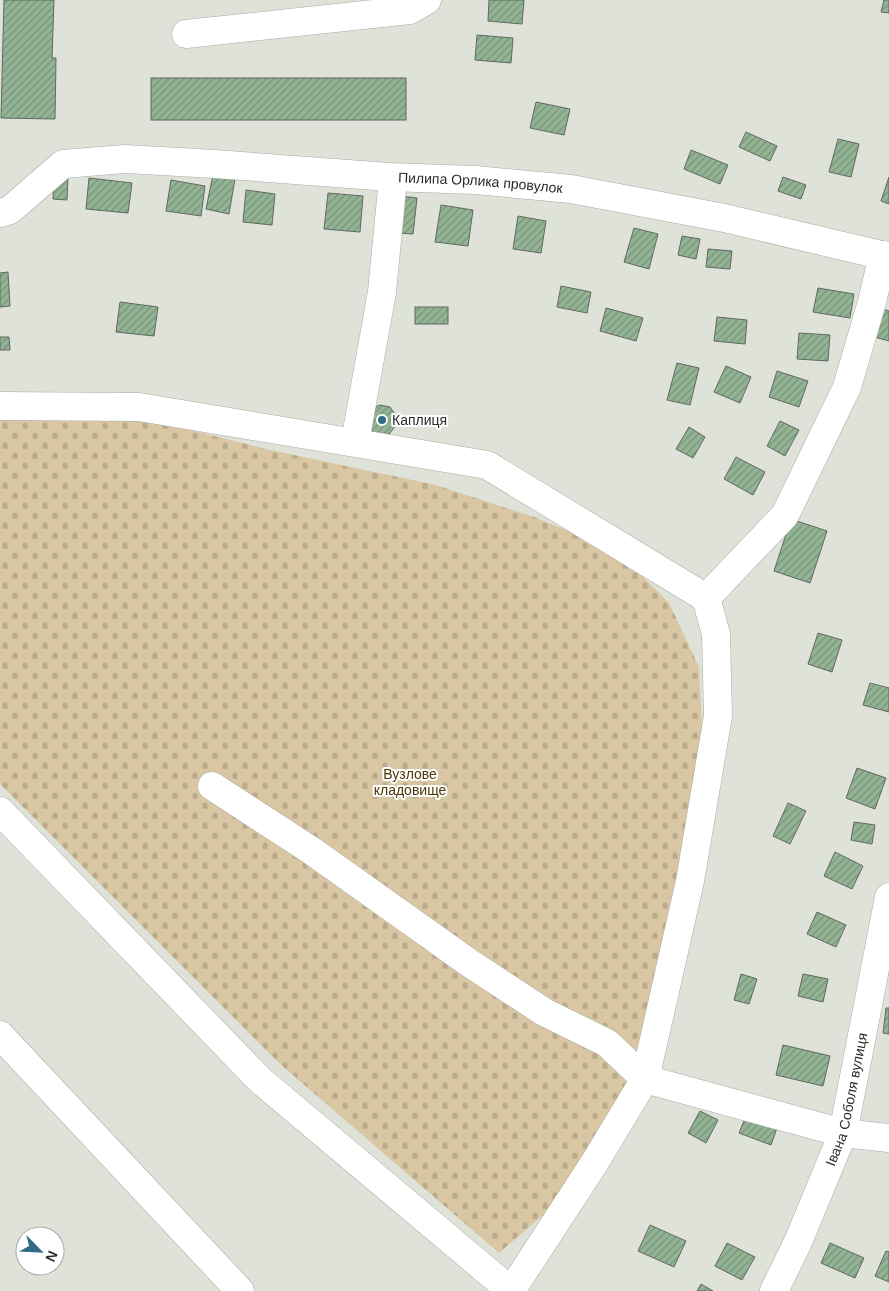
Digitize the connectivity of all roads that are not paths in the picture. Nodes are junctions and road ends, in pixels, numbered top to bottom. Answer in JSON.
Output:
{"nodes":[{"id":1,"x":427,"y":0,"type":"edge"},
{"id":2,"x":186,"y":34,"type":"dead end"},
{"id":3,"x":389,"y":177,"type":"junction"},
{"id":4,"x":0,"y":213,"type":"edge"},
{"id":5,"x":886,"y":256,"type":"edge"},
{"id":6,"x":0,"y":406,"type":"edge"},
{"id":7,"x":355,"y":442,"type":"junction"},
{"id":8,"x":706,"y":598,"type":"junction"},
{"id":9,"x":212,"y":786,"type":"dead end"},
{"id":10,"x":0,"y":811,"type":"edge"},
{"id":11,"x":889,"y":897,"type":"edge"},
{"id":12,"x":0,"y":1035,"type":"edge"},
{"id":13,"x":645,"y":1079,"type":"junction"},
{"id":14,"x":844,"y":1133,"type":"junction"},
{"id":15,"x":889,"y":1138,"type":"edge"},
{"id":16,"x":240,"y":1291,"type":"edge"},
{"id":17,"x":511,"y":1291,"type":"edge"},
{"id":18,"x":774,"y":1291,"type":"edge"}],
"edges":[{"from":1,"to":2,"type":"street"},
{"from":3,"to":4,"type":"street","name":"Пилипа Орлика провулок"},
{"from":3,"to":5,"type":"street","name":"Пилипа Орлика провулок"},
{"from":3,"to":7,"type":"street"},
{"from":5,"to":8,"type":"street"},
{"from":6,"to":7,"type":"street"},
{"from":7,"to":8,"type":"street"},
{"from":8,"to":13,"type":"street"},
{"from":9,"to":13,"type":"street"},
{"from":10,"to":17,"type":"street"},
{"from":11,"to":14,"type":"street","name":"Івана Соболя вулиця"},
{"from":12,"to":16,"type":"street"},
{"from":13,"to":14,"type":"street"},
{"from":13,"to":17,"type":"street"},
{"from":14,"to":15,"type":"street"},
{"from":14,"to":18,"type":"street","name":"Івана Соболя вулиця"}]}
